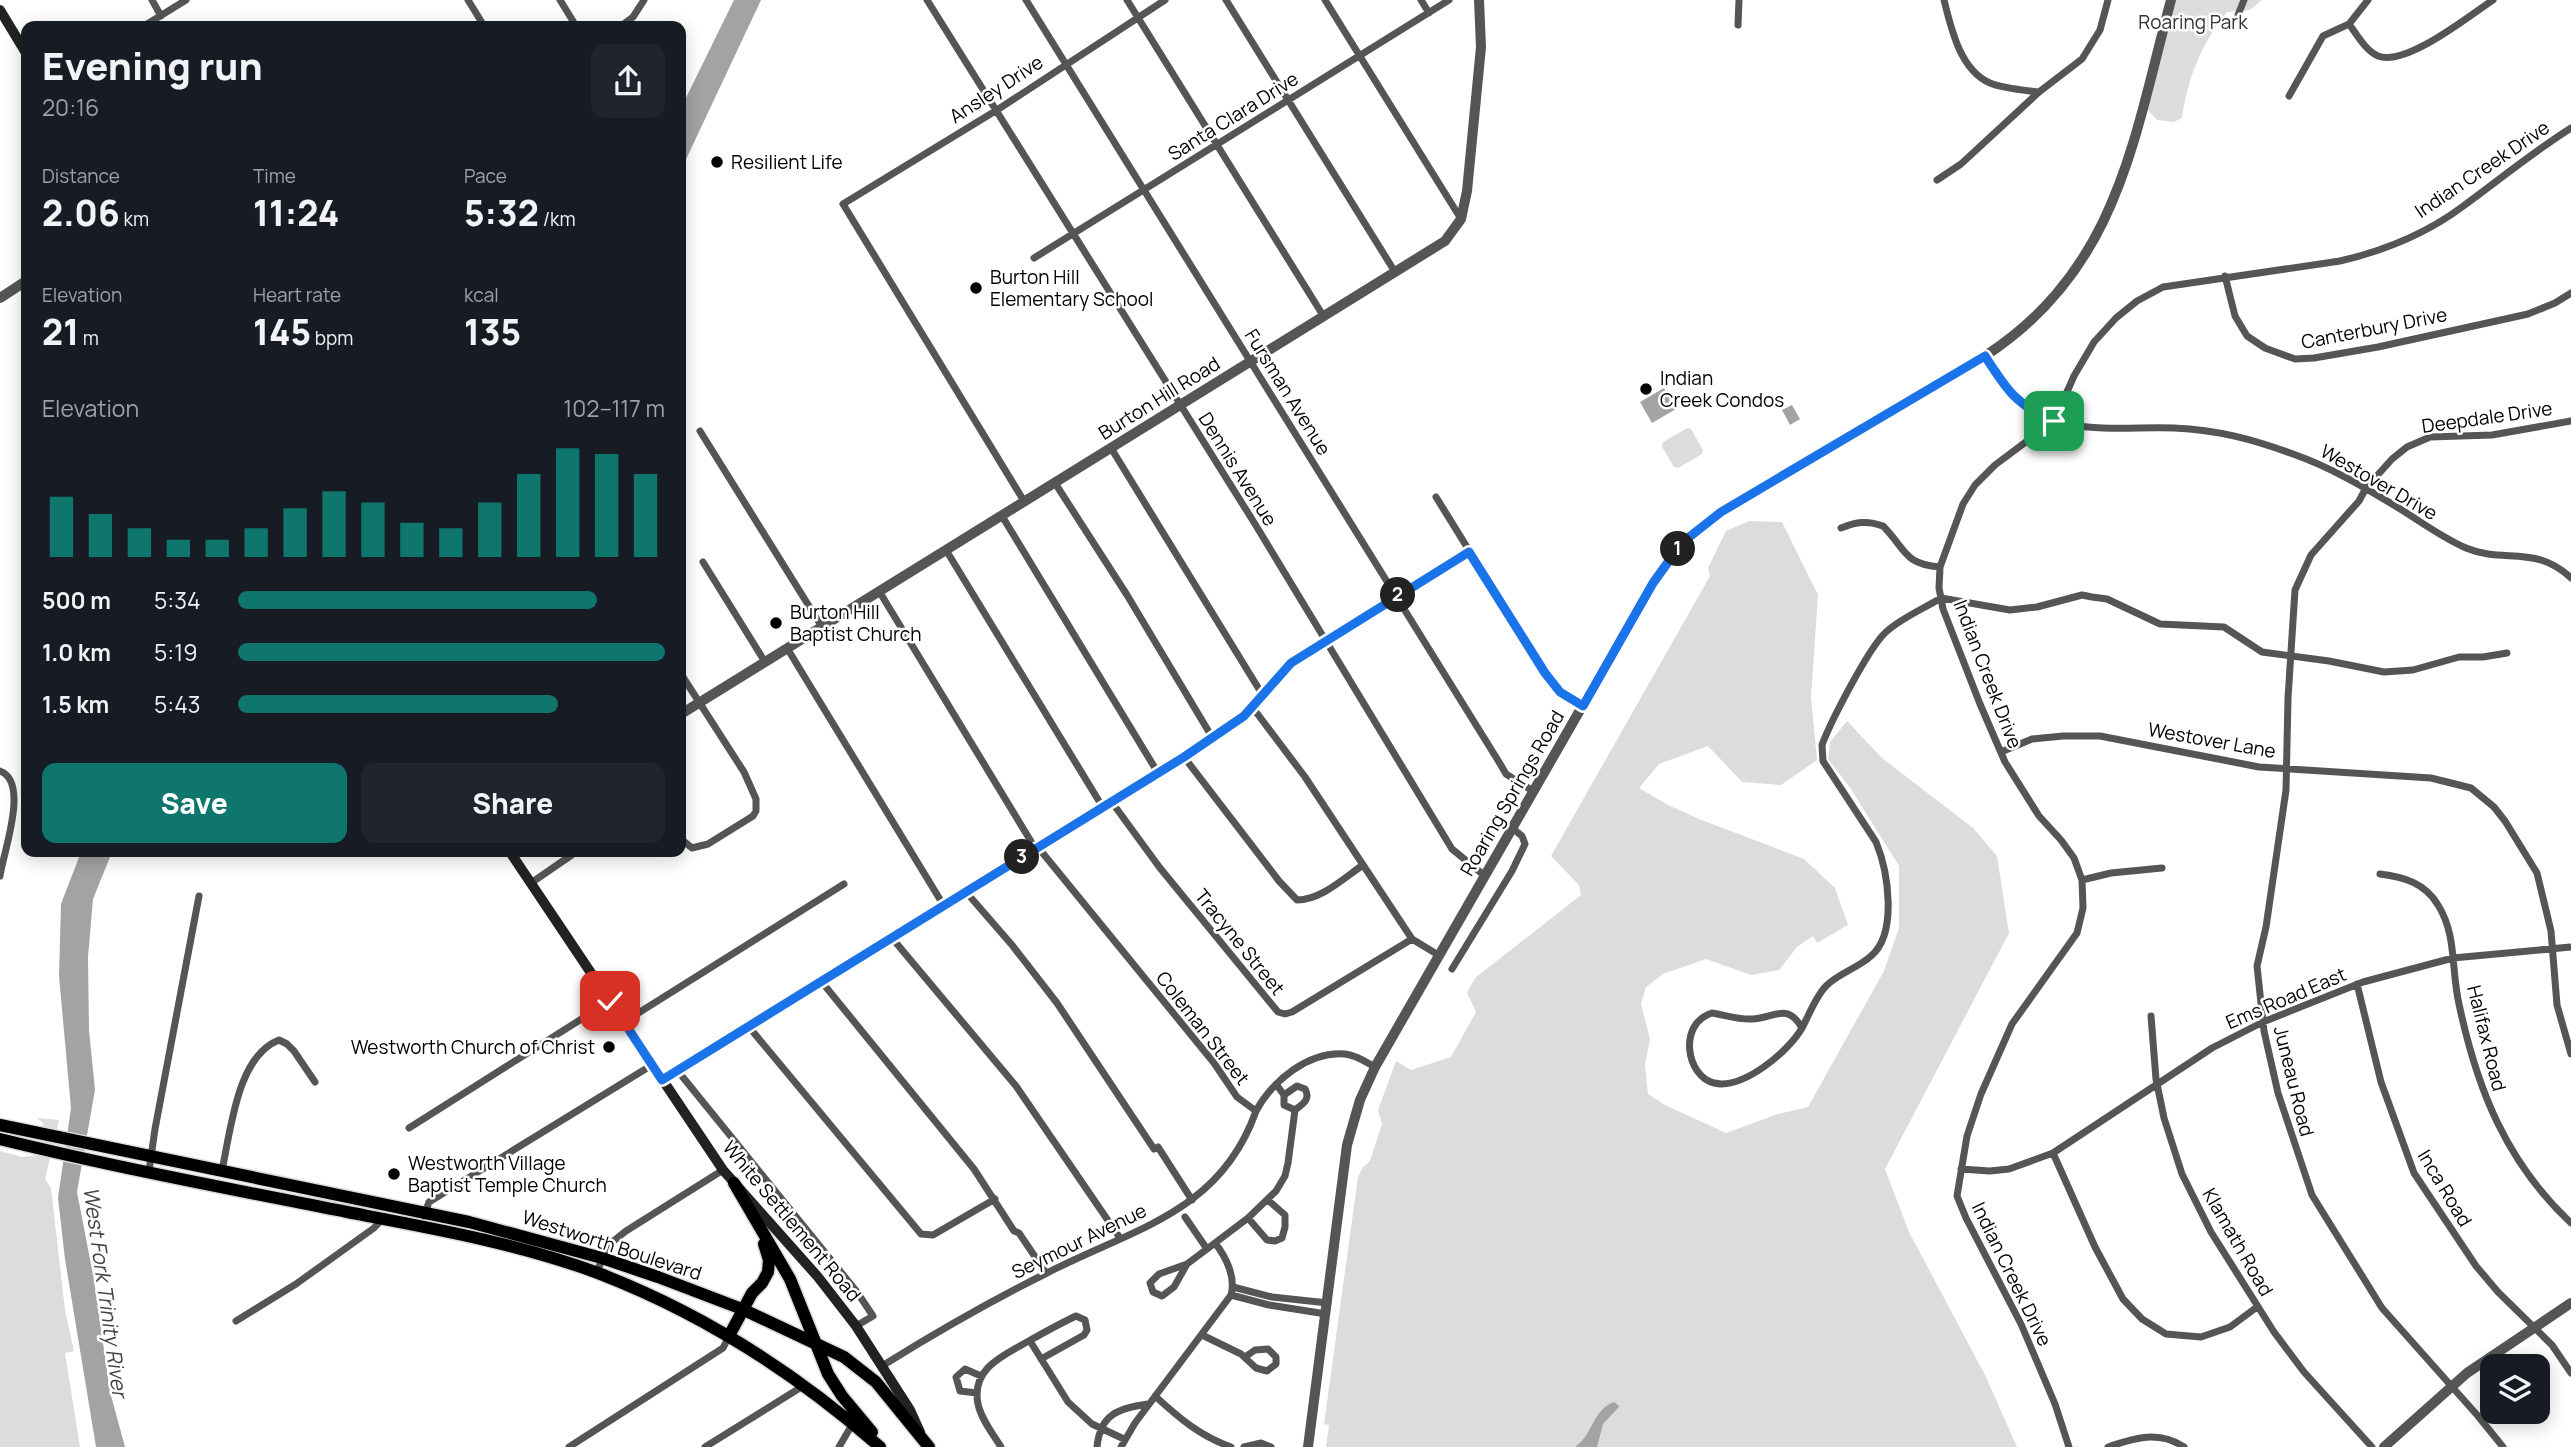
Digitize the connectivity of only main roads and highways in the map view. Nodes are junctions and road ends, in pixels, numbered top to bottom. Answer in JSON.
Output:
{"nodes":[{"id":1,"x":0,"y":10,"type":"edge"},
{"id":2,"x":21,"y":46,"type":"edge"},
{"id":3,"x":513,"y":857,"type":"edge"},
{"id":4,"x":0,"y":1125,"type":"edge"},
{"id":5,"x":0,"y":1139,"type":"edge"},
{"id":6,"x":734,"y":1183,"type":"junction"},
{"id":7,"x":759,"y":1227,"type":"junction"},
{"id":8,"x":752,"y":1293,"type":"junction"},
{"id":9,"x":714,"y":1298,"type":"junction"},
{"id":10,"x":742,"y":1309,"type":"junction"},
{"id":11,"x":729,"y":1336,"type":"junction"},
{"id":12,"x":815,"y":1342,"type":"junction"},
{"id":13,"x":927,"y":1444,"type":"edge"},
{"id":14,"x":881,"y":1447,"type":"edge"}],
"edges":[{"from":1,"to":2,"type":"main road"},
{"from":3,"to":6,"type":"main road","name":"White Settlement Road"},
{"from":4,"to":9,"type":"main road","name":"Westworth Boulevard"},
{"from":5,"to":11,"type":"main road","name":"Westworth Boulevard"},
{"from":6,"to":7,"type":"main road"},
{"from":6,"to":13,"type":"main road","name":"White Settlement Road"},
{"from":7,"to":8,"type":"main road"},
{"from":7,"to":12,"type":"main road"},
{"from":8,"to":9,"type":"main road"},
{"from":8,"to":10,"type":"main road"},
{"from":9,"to":10,"type":"main road","name":"Westworth Boulevard"},
{"from":10,"to":11,"type":"main road"},
{"from":10,"to":12,"type":"main road","name":"Westworth Boulevard"},
{"from":11,"to":14,"type":"main road","name":"Westworth Boulevard"},
{"from":12,"to":13,"type":"main road","name":"Westworth Boulevard"},
{"from":12,"to":14,"type":"main road"}]}
